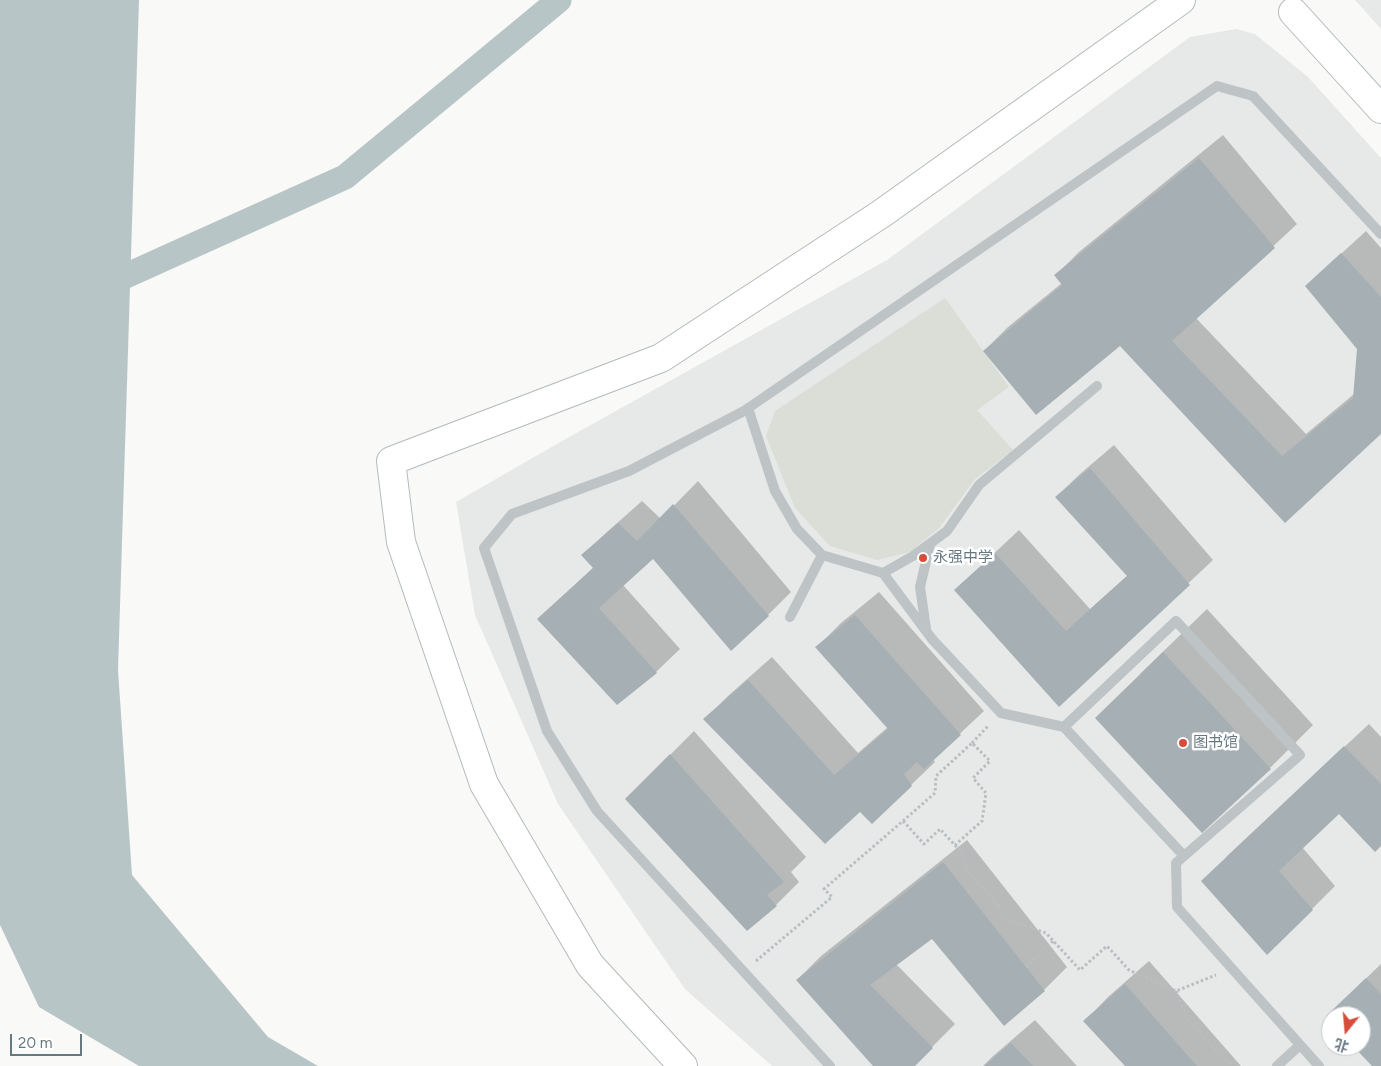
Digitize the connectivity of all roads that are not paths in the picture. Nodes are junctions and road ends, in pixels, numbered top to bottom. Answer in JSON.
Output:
{"nodes":[{"id":1,"x":1181,"y":0,"type":"edge"},
{"id":2,"x":1293,"y":12,"type":"dead end"},
{"id":3,"x":1381,"y":109,"type":"edge"},
{"id":4,"x":1381,"y":234,"type":"edge"},
{"id":5,"x":1097,"y":386,"type":"dead end"},
{"id":6,"x":748,"y":408,"type":"junction"},
{"id":7,"x":930,"y":544,"type":"junction"},
{"id":8,"x":822,"y":555,"type":"junction"},
{"id":9,"x":883,"y":573,"type":"junction"},
{"id":10,"x":790,"y":617,"type":"dead end"},
{"id":11,"x":927,"y":632,"type":"junction"},
{"id":12,"x":1064,"y":727,"type":"junction"},
{"id":13,"x":1184,"y":856,"type":"junction"},
{"id":14,"x":1300,"y":1045,"type":"junction"},
{"id":15,"x":683,"y":1066,"type":"edge"},
{"id":16,"x":830,"y":1066,"type":"edge"},
{"id":17,"x":1277,"y":1066,"type":"edge"},
{"id":18,"x":1319,"y":1066,"type":"edge"}],
"edges":[{"from":1,"to":15,"type":"street"},
{"from":2,"to":3,"type":"street"},
{"from":4,"to":6,"type":"lane"},
{"from":5,"to":7,"type":"lane"},
{"from":6,"to":8,"type":"lane"},
{"from":6,"to":16,"type":"lane"},
{"from":7,"to":9,"type":"lane"},
{"from":7,"to":11,"type":"lane"},
{"from":8,"to":9,"type":"lane"},
{"from":8,"to":10,"type":"lane"},
{"from":9,"to":11,"type":"lane"},
{"from":11,"to":12,"type":"lane"},
{"from":12,"to":13,"type":"lane"},
{"from":12,"to":13,"type":"lane"},
{"from":13,"to":14,"type":"lane"},
{"from":14,"to":17,"type":"lane"},
{"from":14,"to":18,"type":"lane"}]}
